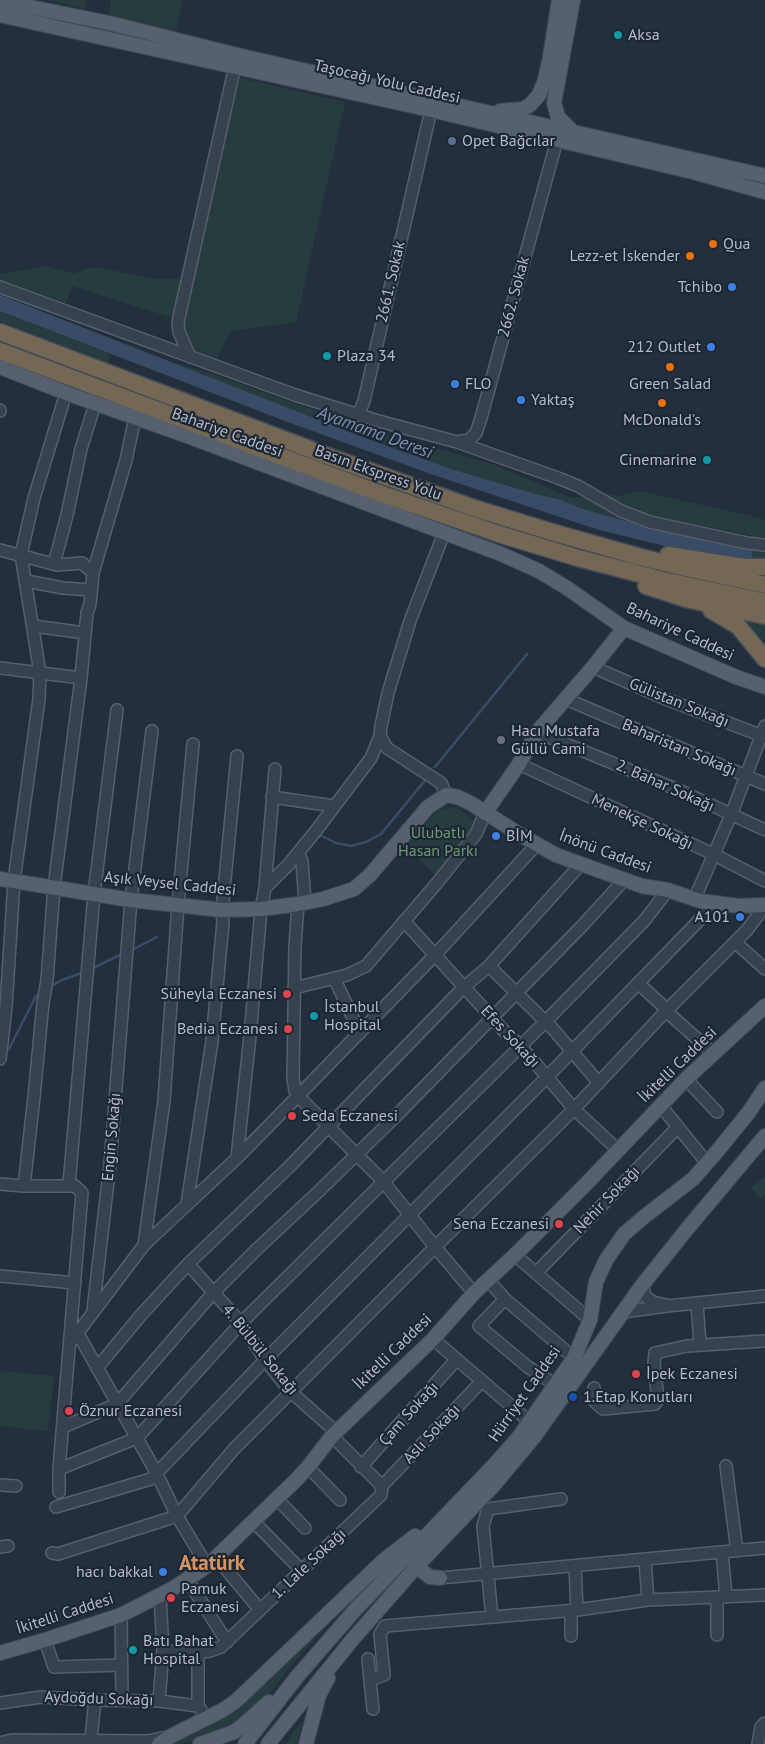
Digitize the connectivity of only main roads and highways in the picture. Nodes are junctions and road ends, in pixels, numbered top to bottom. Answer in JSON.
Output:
{"nodes":[{"id":1,"x":0,"y":0,"type":"edge"},
{"id":2,"x":559,"y":0,"type":"edge"},
{"id":3,"x":573,"y":0,"type":"edge"},
{"id":4,"x":0,"y":14,"type":"edge"},
{"id":5,"x":236,"y":61,"type":"junction"},
{"id":6,"x":487,"y":112,"type":"junction"},
{"id":7,"x":572,"y":132,"type":"junction"},
{"id":8,"x":765,"y":176,"type":"edge"},
{"id":9,"x":765,"y":192,"type":"edge"},
{"id":10,"x":0,"y":332,"type":"edge"},
{"id":11,"x":0,"y":351,"type":"edge"},
{"id":12,"x":0,"y":367,"type":"edge"},
{"id":13,"x":499,"y":534,"type":"junction"},
{"id":14,"x":640,"y":557,"type":"junction"},
{"id":15,"x":765,"y":567,"type":"edge"},
{"id":16,"x":707,"y":573,"type":"junction"},
{"id":17,"x":765,"y":575,"type":"edge"},
{"id":18,"x":765,"y":585,"type":"edge"},
{"id":19,"x":686,"y":599,"type":"junction"},
{"id":20,"x":765,"y":602,"type":"edge"},
{"id":21,"x":765,"y":616,"type":"edge"},
{"id":22,"x":624,"y":628,"type":"junction"},
{"id":23,"x":765,"y":658,"type":"edge"},
{"id":24,"x":765,"y":688,"type":"edge"},
{"id":25,"x":446,"y":795,"type":"joint"},
{"id":26,"x":485,"y":813,"type":"junction"},
{"id":27,"x":0,"y":879,"type":"edge"},
{"id":28,"x":765,"y":905,"type":"edge"},
{"id":29,"x":765,"y":1006,"type":"edge"},
{"id":30,"x":765,"y":1088,"type":"edge"},
{"id":31,"x":765,"y":1136,"type":"edge"},
{"id":32,"x":590,"y":1320,"type":"junction"},
{"id":33,"x":614,"y":1327,"type":"junction"},
{"id":34,"x":459,"y":1501,"type":"junction"},
{"id":35,"x":447,"y":1515,"type":"junction"},
{"id":36,"x":433,"y":1550,"type":"junction"},
{"id":37,"x":418,"y":1566,"type":"junction"},
{"id":38,"x":440,"y":1578,"type":"junction"},
{"id":39,"x":399,"y":1589,"type":"junction"},
{"id":40,"x":0,"y":1653,"type":"edge"},
{"id":41,"x":340,"y":1655,"type":"junction"},
{"id":42,"x":296,"y":1678,"type":"junction"},
{"id":43,"x":311,"y":1689,"type":"junction"},
{"id":44,"x":159,"y":1744,"type":"edge"},
{"id":45,"x":200,"y":1744,"type":"edge"},
{"id":46,"x":245,"y":1744,"type":"edge"},
{"id":47,"x":268,"y":1744,"type":"edge"},
{"id":48,"x":277,"y":1744,"type":"edge"},
{"id":49,"x":306,"y":1744,"type":"edge"}],
"edges":[{"from":1,"to":5,"type":"main road","name":"Taşocağı Yolu Caddesi"},
{"from":2,"to":6,"type":"main road"},
{"from":3,"to":7,"type":"main road"},
{"from":4,"to":5,"type":"main road","name":"Taşocağı Yolu Caddesi"},
{"from":5,"to":6,"type":"main road","name":"Taşocağı Yolu Caddesi"},
{"from":5,"to":9,"type":"main road","name":"Taşocağı Yolu Caddesi"},
{"from":6,"to":7,"type":"main road","name":"Taşocağı Yolu Caddesi"},
{"from":7,"to":8,"type":"main road","name":"Taşocağı Yolu Caddesi"},
{"from":10,"to":14,"type":"highway","name":"Basın Ekspress Yolu"},
{"from":11,"to":13,"type":"highway","name":"Basın Ekspress Yolu"},
{"from":12,"to":22,"type":"main road","name":"Bahariye Caddesi"},
{"from":13,"to":19,"type":"highway"},
{"from":13,"to":20,"type":"highway","name":"Basın Ekspress Yolu"},
{"from":14,"to":15,"type":"highway"},
{"from":14,"to":16,"type":"highway","name":"Basın Ekspress Yolu"},
{"from":16,"to":17,"type":"highway"},
{"from":16,"to":18,"type":"highway","name":"Basın Ekspress Yolu"},
{"from":19,"to":21,"type":"highway"},
{"from":19,"to":23,"type":"highway"},
{"from":22,"to":24,"type":"main road","name":"Bahariye Caddesi"},
{"from":22,"to":26,"type":"main road"},
{"from":25,"to":26,"type":"main road","name":"İnönü Caddesi"},
{"from":25,"to":27,"type":"main road","name":"Aşık Veysel Caddesi"},
{"from":26,"to":28,"type":"main road","name":"İnönü Caddesi"},
{"from":29,"to":40,"type":"main road","name":"İkitelli Caddesi"},
{"from":30,"to":32,"type":"main road","name":"Hürriyet Caddesi"},
{"from":31,"to":33,"type":"main road","name":"Hürriyet Caddesi"},
{"from":32,"to":33,"type":"main road"},
{"from":32,"to":34,"type":"main road","name":"Hürriyet Caddesi"},
{"from":33,"to":36,"type":"main road","name":"Hürriyet Caddesi"},
{"from":34,"to":35,"type":"main road","name":"Hürriyet Caddesi"},
{"from":34,"to":44,"type":"main road"},
{"from":35,"to":37,"type":"main road"},
{"from":35,"to":42,"type":"main road","name":"Hürriyet Caddesi"},
{"from":36,"to":37,"type":"main road","name":"Hürriyet Caddesi"},
{"from":36,"to":38,"type":"main road"},
{"from":37,"to":38,"type":"main road"},
{"from":37,"to":39,"type":"main road","name":"Hürriyet Caddesi"},
{"from":38,"to":39,"type":"main road"},
{"from":39,"to":41,"type":"main road","name":"Hürriyet Caddesi"},
{"from":41,"to":43,"type":"main road"},
{"from":41,"to":49,"type":"main road"},
{"from":42,"to":45,"type":"main road"},
{"from":42,"to":46,"type":"main road"},
{"from":43,"to":47,"type":"main road"},
{"from":43,"to":48,"type":"main road"}]}
